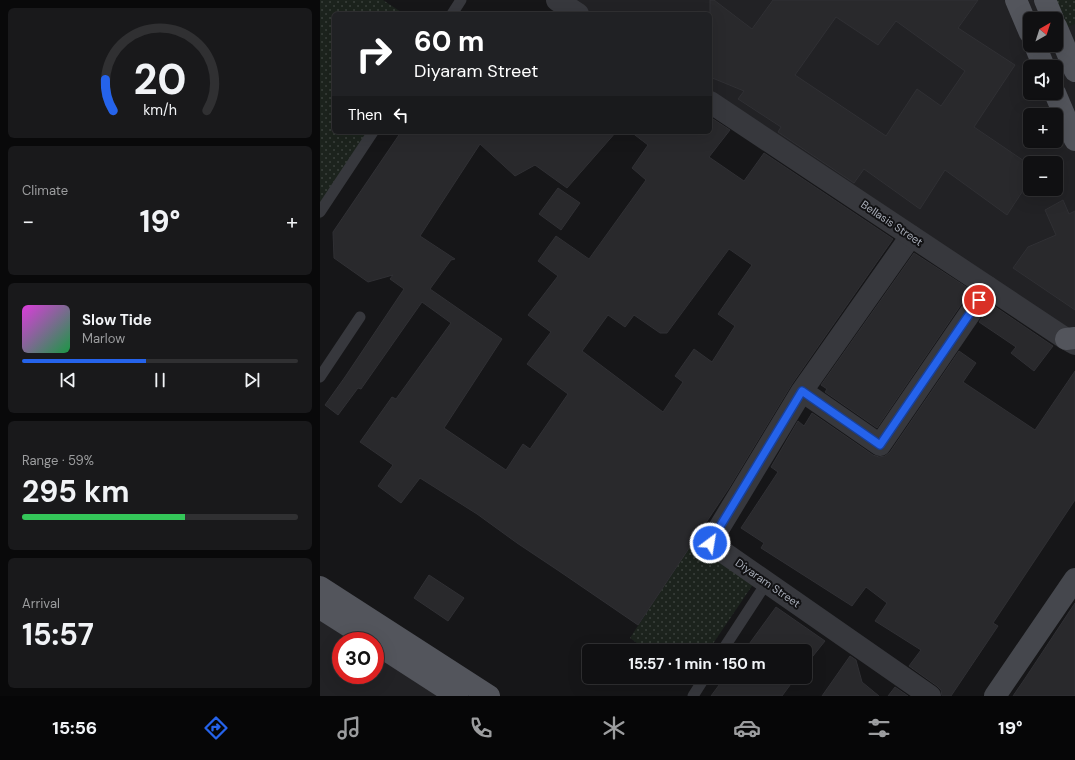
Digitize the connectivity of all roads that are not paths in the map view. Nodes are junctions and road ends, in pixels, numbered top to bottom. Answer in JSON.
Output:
{"nodes":[{"id":1,"x":461,"y":0,"type":"edge"},
{"id":2,"x":557,"y":0,"type":"edge"},
{"id":3,"x":1016,"y":0,"type":"edge"},
{"id":4,"x":1045,"y":0,"type":"edge"},
{"id":5,"x":453,"y":12,"type":"edge"},
{"id":6,"x":575,"y":12,"type":"edge"},
{"id":7,"x":1050,"y":12,"type":"edge"},
{"id":8,"x":1023,"y":16,"type":"edge"},
{"id":9,"x":1063,"y":39,"type":"edge"},
{"id":10,"x":1072,"y":56,"type":"edge"},
{"id":11,"x":1058,"y":100,"type":"edge"},
{"id":12,"x":712,"y":103,"type":"edge"},
{"id":13,"x":372,"y":134,"type":"edge"},
{"id":14,"x":1075,"y":140,"type":"edge"},
{"id":15,"x":320,"y":212,"type":"edge"},
{"id":16,"x":911,"y":236,"type":"junction"},
{"id":17,"x":988,"y":287,"type":"junction"},
{"id":18,"x":360,"y":317,"type":"dead end"},
{"id":19,"x":1072,"y":340,"type":"edge"},
{"id":20,"x":320,"y":377,"type":"edge"},
{"id":21,"x":802,"y":391,"type":"junction"},
{"id":22,"x":1075,"y":579,"type":"edge"},
{"id":23,"x":766,"y":582,"type":"junction"},
{"id":24,"x":320,"y":587,"type":"edge"},
{"id":25,"x":320,"y":608,"type":"edge"},
{"id":26,"x":358,"y":632,"type":"edge"},
{"id":27,"x":726,"y":644,"type":"edge"},
{"id":28,"x":384,"y":649,"type":"edge"},
{"id":29,"x":701,"y":684,"type":"edge"},
{"id":30,"x":457,"y":696,"type":"edge"},
{"id":31,"x":489,"y":696,"type":"edge"},
{"id":32,"x":693,"y":696,"type":"edge"},
{"id":33,"x":930,"y":696,"type":"edge"},
{"id":34,"x":995,"y":696,"type":"edge"}],
"edges":[{"from":1,"to":5,"type":"lane"},
{"from":2,"to":6,"type":"street"},
{"from":3,"to":8,"type":"main road"},
{"from":4,"to":7,"type":"main road"},
{"from":9,"to":10,"type":"main road"},
{"from":11,"to":14,"type":"main road"},
{"from":12,"to":16,"type":"street","name":"Bellasis Street"},
{"from":13,"to":15,"type":"lane"},
{"from":16,"to":17,"type":"street","name":"Bellasis Street"},
{"from":16,"to":21,"type":"street"},
{"from":17,"to":19,"type":"street","name":"Bellasis Street"},
{"from":17,"to":21,"type":"street"},
{"from":18,"to":20,"type":"lane"},
{"from":21,"to":23,"type":"street","name":"Diyaram Street"},
{"from":22,"to":34,"type":"main road"},
{"from":23,"to":27,"type":"lane"},
{"from":23,"to":33,"type":"street","name":"Diyaram Street"},
{"from":24,"to":31,"type":"main road"},
{"from":25,"to":26,"type":"main road"},
{"from":28,"to":30,"type":"main road"},
{"from":29,"to":32,"type":"lane"}]}
